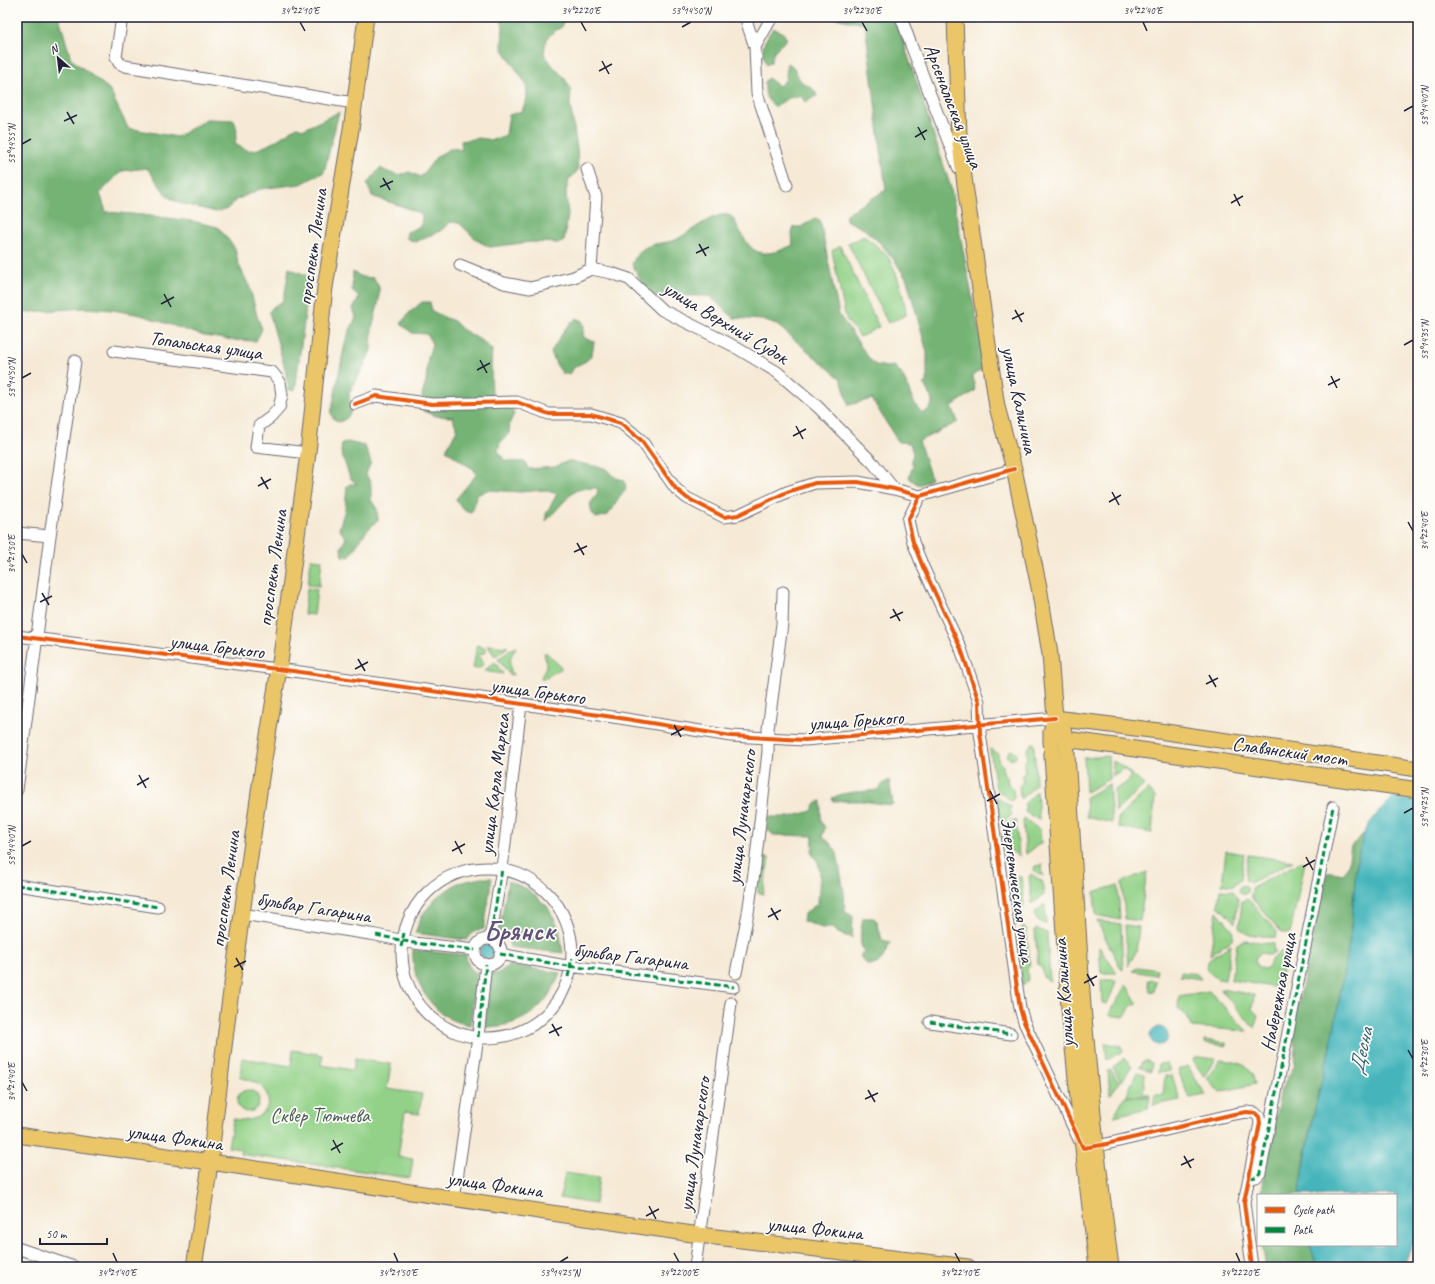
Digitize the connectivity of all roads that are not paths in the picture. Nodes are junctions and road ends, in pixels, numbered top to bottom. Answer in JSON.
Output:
{"nodes":[{"id":1,"x":122,"y":17,"type":"edge"},
{"id":2,"x":366,"y":17,"type":"edge"},
{"id":3,"x":747,"y":17,"type":"edge"},
{"id":4,"x":772,"y":17,"type":"edge"},
{"id":5,"x":901,"y":17,"type":"edge"},
{"id":6,"x":955,"y":17,"type":"edge"},
{"id":7,"x":754,"y":48,"type":"junction"},
{"id":8,"x":354,"y":103,"type":"junction"},
{"id":9,"x":587,"y":169,"type":"dead end"},
{"id":10,"x":787,"y":185,"type":"dead end"},
{"id":11,"x":965,"y":185,"type":"junction"},
{"id":12,"x":460,"y":265,"type":"dead end"},
{"id":13,"x":591,"y":270,"type":"junction"},
{"id":14,"x":114,"y":351,"type":"dead end"},
{"id":15,"x":75,"y":361,"type":"dead end"},
{"id":16,"x":355,"y":404,"type":"dead end"},
{"id":17,"x":308,"y":453,"type":"junction"},
{"id":18,"x":1014,"y":469,"type":"junction"},
{"id":19,"x":894,"y":489,"type":"junction"},
{"id":20,"x":920,"y":496,"type":"junction"},
{"id":21,"x":17,"y":533,"type":"edge"},
{"id":22,"x":50,"y":536,"type":"junction"},
{"id":23,"x":783,"y":592,"type":"dead end"},
{"id":24,"x":17,"y":636,"type":"edge"},
{"id":25,"x":37,"y":639,"type":"junction"},
{"id":26,"x":279,"y":669,"type":"junction"},
{"id":27,"x":521,"y":704,"type":"junction"},
{"id":28,"x":1055,"y":718,"type":"junction"},
{"id":29,"x":979,"y":725,"type":"junction"},
{"id":30,"x":1159,"y":731,"type":"joint"},
{"id":31,"x":768,"y":738,"type":"junction"},
{"id":32,"x":1066,"y":740,"type":"junction"},
{"id":33,"x":1418,"y":769,"type":"edge"},
{"id":34,"x":17,"y":790,"type":"edge"},
{"id":35,"x":1418,"y":790,"type":"edge"},
{"id":36,"x":1333,"y":807,"type":"dead end"},
{"id":37,"x":502,"y":869,"type":"junction"},
{"id":38,"x":17,"y":885,"type":"edge"},
{"id":39,"x":158,"y":907,"type":"dead end"},
{"id":40,"x":242,"y":914,"type":"junction"},
{"id":41,"x":490,"y":938,"type":"junction"},
{"id":42,"x":403,"y":940,"type":"junction"},
{"id":43,"x":475,"y":950,"type":"junction"},
{"id":44,"x":500,"y":954,"type":"junction"},
{"id":45,"x":486,"y":964,"type":"junction"},
{"id":46,"x":570,"y":967,"type":"junction"},
{"id":47,"x":736,"y":973,"type":"dead end"},
{"id":48,"x":734,"y":987,"type":"dead end"},
{"id":49,"x":731,"y":1003,"type":"dead end"},
{"id":50,"x":930,"y":1022,"type":"dead end"},
{"id":51,"x":1011,"y":1034,"type":"dead end"},
{"id":52,"x":478,"y":1037,"type":"junction"},
{"id":53,"x":17,"y":1135,"type":"edge"},
{"id":54,"x":1089,"y":1147,"type":"junction"},
{"id":55,"x":210,"y":1162,"type":"junction"},
{"id":56,"x":1250,"y":1178,"type":"junction"},
{"id":57,"x":454,"y":1199,"type":"junction"},
{"id":58,"x":699,"y":1235,"type":"junction"},
{"id":59,"x":17,"y":1248,"type":"edge"},
{"id":60,"x":920,"y":1264,"type":"edge"},
{"id":61,"x":74,"y":1267,"type":"edge"},
{"id":62,"x":194,"y":1267,"type":"edge"},
{"id":63,"x":695,"y":1267,"type":"edge"},
{"id":64,"x":968,"y":1267,"type":"edge"},
{"id":65,"x":1097,"y":1267,"type":"edge"},
{"id":66,"x":1111,"y":1267,"type":"edge"},
{"id":67,"x":1252,"y":1267,"type":"edge"}],
"edges":[{"from":1,"to":8,"type":"street"},
{"from":2,"to":8,"type":"main road","name":"проспект Ленина"},
{"from":3,"to":7,"type":"street"},
{"from":4,"to":7,"type":"street"},
{"from":5,"to":11,"type":"street","name":"Арсенальская улица"},
{"from":6,"to":11,"type":"main road","name":"улица Калинина"},
{"from":7,"to":10,"type":"street"},
{"from":8,"to":17,"type":"main road","name":"проспект Ленина"},
{"from":9,"to":13,"type":"street"},
{"from":11,"to":18,"type":"main road","name":"улица Калинина"},
{"from":12,"to":13,"type":"street"},
{"from":13,"to":19,"type":"street","name":"улица Верхний Судок"},
{"from":14,"to":17,"type":"street","name":"Топальская улица"},
{"from":15,"to":22,"type":"street"},
{"from":16,"to":19,"type":"street"},
{"from":17,"to":26,"type":"main road","name":"проспект Ленина"},
{"from":18,"to":20,"type":"street"},
{"from":18,"to":28,"type":"main road","name":"улица Калинина"},
{"from":19,"to":20,"type":"street"},
{"from":20,"to":29,"type":"street","name":"Энергетическая улица"},
{"from":21,"to":22,"type":"street"},
{"from":22,"to":25,"type":"street"},
{"from":23,"to":31,"type":"street","name":"улица Луначарского"},
{"from":24,"to":25,"type":"street","name":"улица Горького"},
{"from":25,"to":26,"type":"street","name":"улица Горького"},
{"from":25,"to":34,"type":"street"},
{"from":26,"to":27,"type":"street","name":"улица Горького"},
{"from":26,"to":40,"type":"main road","name":"проспект Ленина"},
{"from":27,"to":31,"type":"street","name":"улица Горького"},
{"from":27,"to":37,"type":"street","name":"улица Карла Маркса"},
{"from":28,"to":29,"type":"street","name":"улица Горького"},
{"from":28,"to":30,"type":"main road","name":"улица Горького"},
{"from":28,"to":32,"type":"main road","name":"улица Калинина"},
{"from":28,"to":54,"type":"main road","name":"улица Калинина"},
{"from":29,"to":31,"type":"street","name":"улица Горького"},
{"from":29,"to":54,"type":"street","name":"Энергетическая улица"},
{"from":30,"to":33,"type":"main road","name":"Славянский мост"},
{"from":31,"to":47,"type":"street","name":"улица Луначарского"},
{"from":32,"to":35,"type":"main road","name":"Славянский мост"},
{"from":32,"to":54,"type":"main road","name":"улица Калинина"},
{"from":36,"to":56,"type":"street","name":"Набережная улица"},
{"from":37,"to":41,"type":"street","name":"улица Карла Маркса"},
{"from":37,"to":42,"type":"street","name":"улица Карла Маркса"},
{"from":37,"to":46,"type":"street","name":"улица Карла Маркса"},
{"from":38,"to":39,"type":"street"},
{"from":40,"to":42,"type":"street","name":"бульвар Гагарина"},
{"from":40,"to":55,"type":"main road","name":"проспект Ленина"},
{"from":41,"to":43,"type":"street"},
{"from":41,"to":44,"type":"street"},
{"from":42,"to":43,"type":"street","name":"бульвар Гагарина"},
{"from":42,"to":52,"type":"street","name":"улица Карла Маркса"},
{"from":43,"to":45,"type":"street"},
{"from":44,"to":45,"type":"street"},
{"from":44,"to":46,"type":"street","name":"бульвар Гагарина"},
{"from":45,"to":52,"type":"street"},
{"from":46,"to":48,"type":"street","name":"бульвар Гагарина"},
{"from":46,"to":52,"type":"street","name":"улица Карла Маркса"},
{"from":49,"to":58,"type":"street","name":"улица Луначарского"},
{"from":50,"to":51,"type":"street"},
{"from":52,"to":57,"type":"street"},
{"from":53,"to":55,"type":"main road","name":"улица Фокина"},
{"from":54,"to":56,"type":"street","name":"Набережная улица"},
{"from":54,"to":65,"type":"main road","name":"улица Калинина"},
{"from":54,"to":66,"type":"main road","name":"улица Калинина"},
{"from":55,"to":57,"type":"main road","name":"улица Фокина"},
{"from":55,"to":62,"type":"main road","name":"проспект Ленина"},
{"from":56,"to":67,"type":"street","name":"Набережная улица"},
{"from":57,"to":58,"type":"main road","name":"улица Фокина"},
{"from":58,"to":60,"type":"main road","name":"улица Фокина"},
{"from":58,"to":63,"type":"street","name":"улица Луначарского"},
{"from":59,"to":61,"type":"street"},
{"from":60,"to":64,"type":"main road","name":"улица Фокина"}]}
